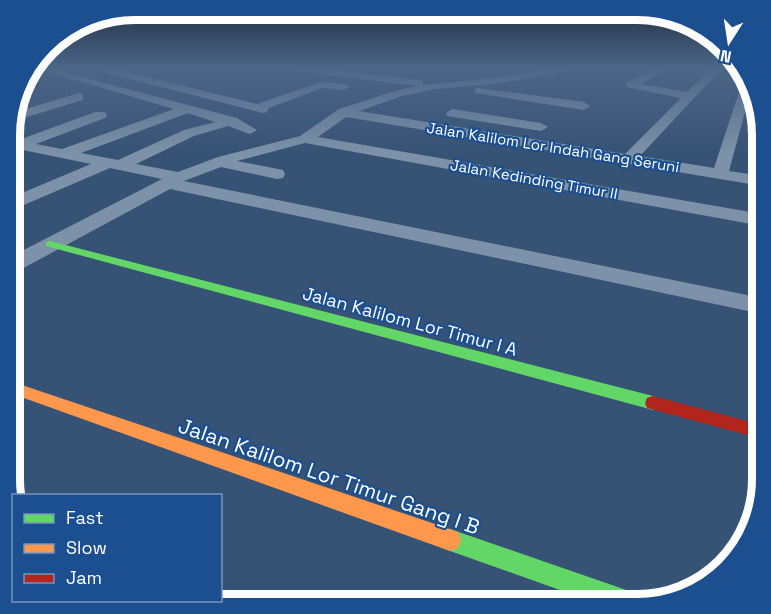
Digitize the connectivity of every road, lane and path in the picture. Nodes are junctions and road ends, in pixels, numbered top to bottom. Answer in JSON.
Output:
{"nodes":[{"id":1,"x":690,"y":96,"type":"edge"},
{"id":2,"x":53,"y":97,"type":"edge"},
{"id":3,"x":56,"y":97,"type":"edge"},
{"id":4,"x":70,"y":97,"type":"edge"},
{"id":5,"x":79,"y":97,"type":"dead end"},
{"id":6,"x":142,"y":97,"type":"edge"},
{"id":7,"x":217,"y":97,"type":"edge"},
{"id":8,"x":289,"y":97,"type":"edge"},
{"id":9,"x":362,"y":97,"type":"edge"},
{"id":10,"x":376,"y":97,"type":"edge"},
{"id":11,"x":428,"y":97,"type":"edge"},
{"id":12,"x":433,"y":97,"type":"edge"},
{"id":13,"x":743,"y":97,"type":"edge"},
{"id":14,"x":439,"y":98,"type":"junction"},
{"id":15,"x":584,"y":105,"type":"dead end"},
{"id":16,"x":260,"y":107,"type":"junction"},
{"id":17,"x":405,"y":107,"type":"dead end"},
{"id":18,"x":186,"y":109,"type":"junction"},
{"id":19,"x":21,"y":112,"type":"edge"},
{"id":20,"x":344,"y":112,"type":"junction"},
{"id":21,"x":231,"y":122,"type":"junction"},
{"id":22,"x":541,"y":127,"type":"dead end"},
{"id":23,"x":20,"y":128,"type":"edge"},
{"id":24,"x":250,"y":130,"type":"dead end"},
{"id":25,"x":46,"y":135,"type":"junction"},
{"id":26,"x":305,"y":139,"type":"junction"},
{"id":27,"x":20,"y":144,"type":"edge"},
{"id":28,"x":20,"y":147,"type":"edge"},
{"id":29,"x":66,"y":153,"type":"junction"},
{"id":30,"x":628,"y":160,"type":"junction"},
{"id":31,"x":221,"y":161,"type":"junction"},
{"id":32,"x":114,"y":164,"type":"junction"},
{"id":33,"x":277,"y":174,"type":"dead end"},
{"id":34,"x":720,"y":174,"type":"junction"},
{"id":35,"x":752,"y":179,"type":"edge"},
{"id":36,"x":174,"y":180,"type":"junction"},
{"id":37,"x":20,"y":201,"type":"edge"},
{"id":38,"x":752,"y":218,"type":"edge"},
{"id":39,"x":50,"y":244,"type":"junction"},
{"id":40,"x":20,"y":260,"type":"edge"},
{"id":41,"x":752,"y":304,"type":"edge"},
{"id":42,"x":20,"y":391,"type":"edge"},
{"id":43,"x":751,"y":429,"type":"edge"},
{"id":44,"x":602,"y":594,"type":"edge"}],
"edges":[{"from":1,"to":30,"type":"street"},
{"from":2,"to":19,"type":"street"},
{"from":3,"to":25,"type":"street"},
{"from":4,"to":5,"type":"street"},
{"from":6,"to":18,"type":"street"},
{"from":7,"to":16,"type":"street"},
{"from":8,"to":16,"type":"street"},
{"from":9,"to":20,"type":"street"},
{"from":10,"to":17,"type":"street"},
{"from":11,"to":14,"type":"street"},
{"from":12,"to":14,"type":"street"},
{"from":13,"to":34,"type":"street"},
{"from":14,"to":15,"type":"street"},
{"from":14,"to":22,"type":"street"},
{"from":16,"to":21,"type":"street"},
{"from":18,"to":21,"type":"street"},
{"from":18,"to":29,"type":"street"},
{"from":20,"to":26,"type":"street"},
{"from":20,"to":30,"type":"street","name":"Jalan Kalilom Lor Indah Gang Seruni"},
{"from":21,"to":24,"type":"street"},
{"from":21,"to":32,"type":"street"},
{"from":23,"to":25,"type":"street"},
{"from":25,"to":27,"type":"street"},
{"from":26,"to":31,"type":"street"},
{"from":26,"to":38,"type":"street","name":"Jalan Kedinding Timur II"},
{"from":28,"to":29,"type":"street"},
{"from":29,"to":32,"type":"street"},
{"from":30,"to":34,"type":"street","name":"Jalan Kalilom Lor Indah Gang Seruni"},
{"from":31,"to":33,"type":"street"},
{"from":31,"to":36,"type":"street"},
{"from":32,"to":36,"type":"street"},
{"from":32,"to":37,"type":"street"},
{"from":34,"to":35,"type":"street","name":"Jalan Kalilom Lor Indah Gang Seruni"},
{"from":36,"to":39,"type":"street"},
{"from":36,"to":41,"type":"street"},
{"from":39,"to":40,"type":"street"},
{"from":39,"to":43,"type":"street","name":"Jalan Kalilom Lor Timur I A"},
{"from":42,"to":44,"type":"street","name":"Jalan Kalilom Lor Timur Gang I B"}]}
